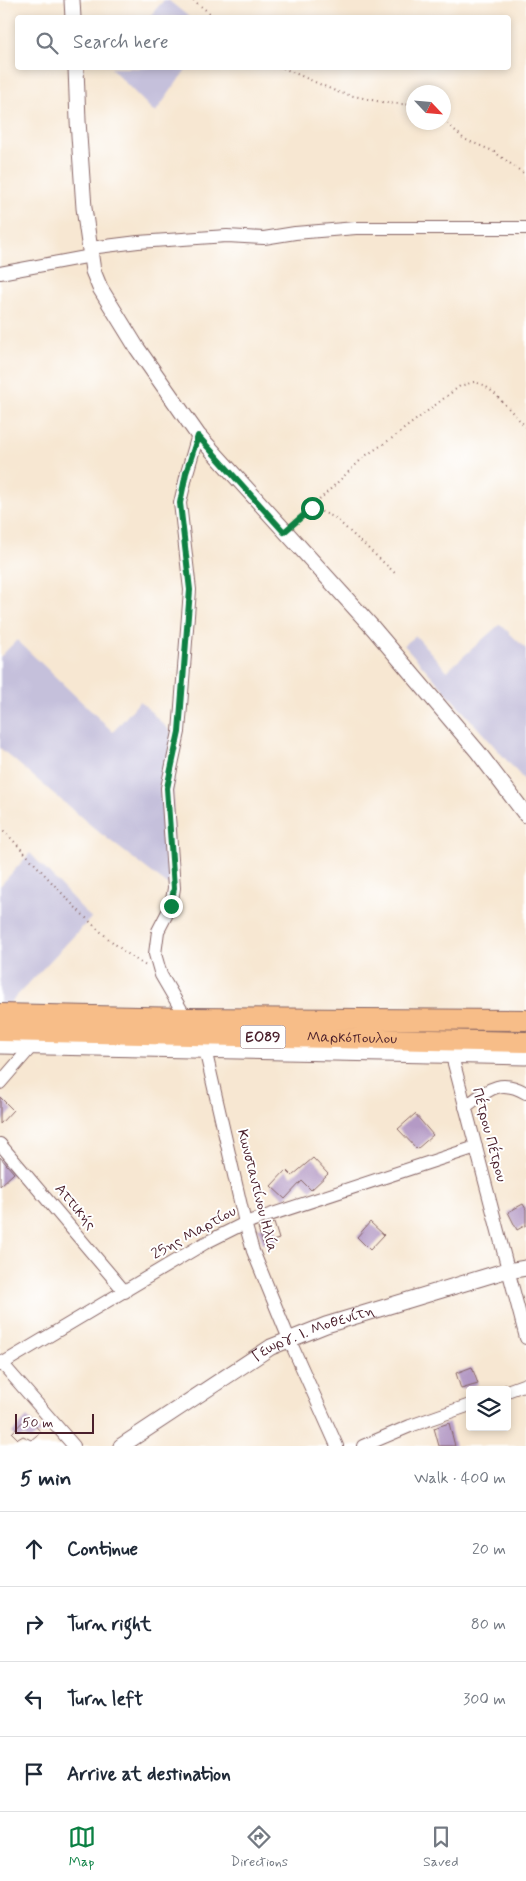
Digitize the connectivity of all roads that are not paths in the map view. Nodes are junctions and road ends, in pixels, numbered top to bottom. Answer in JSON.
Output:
{"nodes":[{"id":1,"x":72,"y":0,"type":"edge"},
{"id":2,"x":73,"y":15,"type":"edge"},
{"id":3,"x":76,"y":70,"type":"edge"},
{"id":4,"x":526,"y":228,"type":"edge"},
{"id":5,"x":91,"y":252,"type":"junction"},
{"id":6,"x":0,"y":273,"type":"edge"},
{"id":7,"x":198,"y":436,"type":"junction"},
{"id":8,"x":526,"y":815,"type":"edge"},
{"id":9,"x":0,"y":1014,"type":"edge"},
{"id":10,"x":186,"y":1018,"type":"junction"},
{"id":11,"x":526,"y":1020,"type":"edge"},
{"id":12,"x":0,"y":1031,"type":"edge"},
{"id":13,"x":526,"y":1042,"type":"edge"},
{"id":14,"x":0,"y":1046,"type":"edge"},
{"id":15,"x":32,"y":1046,"type":"junction"},
{"id":16,"x":205,"y":1049,"type":"junction"},
{"id":17,"x":452,"y":1056,"type":"junction"},
{"id":18,"x":526,"y":1057,"type":"edge"},
{"id":19,"x":0,"y":1083,"type":"edge"},
{"id":20,"x":526,"y":1093,"type":"edge"},
{"id":21,"x":466,"y":1107,"type":"junction"},
{"id":22,"x":0,"y":1144,"type":"edge"},
{"id":23,"x":476,"y":1147,"type":"junction"},
{"id":24,"x":245,"y":1223,"type":"junction"},
{"id":25,"x":526,"y":1268,"type":"edge"},
{"id":26,"x":509,"y":1270,"type":"junction"},
{"id":27,"x":125,"y":1292,"type":"junction"},
{"id":28,"x":526,"y":1338,"type":"edge"},
{"id":29,"x":289,"y":1339,"type":"junction"},
{"id":30,"x":1,"y":1363,"type":"edge"},
{"id":31,"x":526,"y":1384,"type":"edge"},
{"id":32,"x":511,"y":1390,"type":"edge"},
{"id":33,"x":466,"y":1405,"type":"edge"},
{"id":34,"x":74,"y":1446,"type":"edge"},
{"id":35,"x":121,"y":1446,"type":"edge"},
{"id":36,"x":337,"y":1446,"type":"edge"},
{"id":37,"x":363,"y":1446,"type":"edge"}],
"edges":[{"from":1,"to":2,"type":"street"},
{"from":3,"to":5,"type":"street"},
{"from":4,"to":5,"type":"street"},
{"from":5,"to":6,"type":"street"},
{"from":5,"to":7,"type":"street"},
{"from":7,"to":8,"type":"street"},
{"from":7,"to":10,"type":"street"},
{"from":9,"to":10,"type":"highway","name":"Μαρκόπουλου","number":"ΕΟ89"},
{"from":10,"to":11,"type":"highway","name":"Μαρκόπουλου","number":"ΕΟ89"},
{"from":12,"to":13,"type":"highway","name":"Μαρκόπουλου","number":"ΕΟ89"},
{"from":14,"to":15,"type":"street"},
{"from":15,"to":16,"type":"street"},
{"from":15,"to":19,"type":"street"},
{"from":16,"to":17,"type":"street"},
{"from":16,"to":24,"type":"street","name":"Κωνσταντίνου Ηλία"},
{"from":17,"to":18,"type":"street"},
{"from":17,"to":21,"type":"street","name":"Πέτρου Πέτρου"},
{"from":20,"to":21,"type":"street"},
{"from":21,"to":23,"type":"street","name":"Πέτρου Πέτρου"},
{"from":22,"to":27,"type":"street","name":"Αττικής"},
{"from":23,"to":24,"type":"street","name":"25ης Μαρτίου"},
{"from":23,"to":26,"type":"street","name":"Πέτρου Πέτρου"},
{"from":24,"to":27,"type":"street","name":"25ης Μαρτίου"},
{"from":24,"to":29,"type":"street","name":"Κωνσταντίνου Ηλία"},
{"from":25,"to":26,"type":"street","name":"Γεωργ. Ι. Μοθενίτη"},
{"from":26,"to":28,"type":"street","name":"Πέτρου Πέτρου"},
{"from":26,"to":29,"type":"street","name":"Γεωργ. Ι. Μοθενίτη"},
{"from":27,"to":30,"type":"street","name":"25ης Μαρτίου"},
{"from":29,"to":35,"type":"street","name":"Γεωργ. Ι. Μοθενίτη"},
{"from":29,"to":36,"type":"street","name":"Κωνσταντίνου Ηλία"},
{"from":30,"to":34,"type":"street"},
{"from":31,"to":32,"type":"street"},
{"from":33,"to":37,"type":"street"}]}
